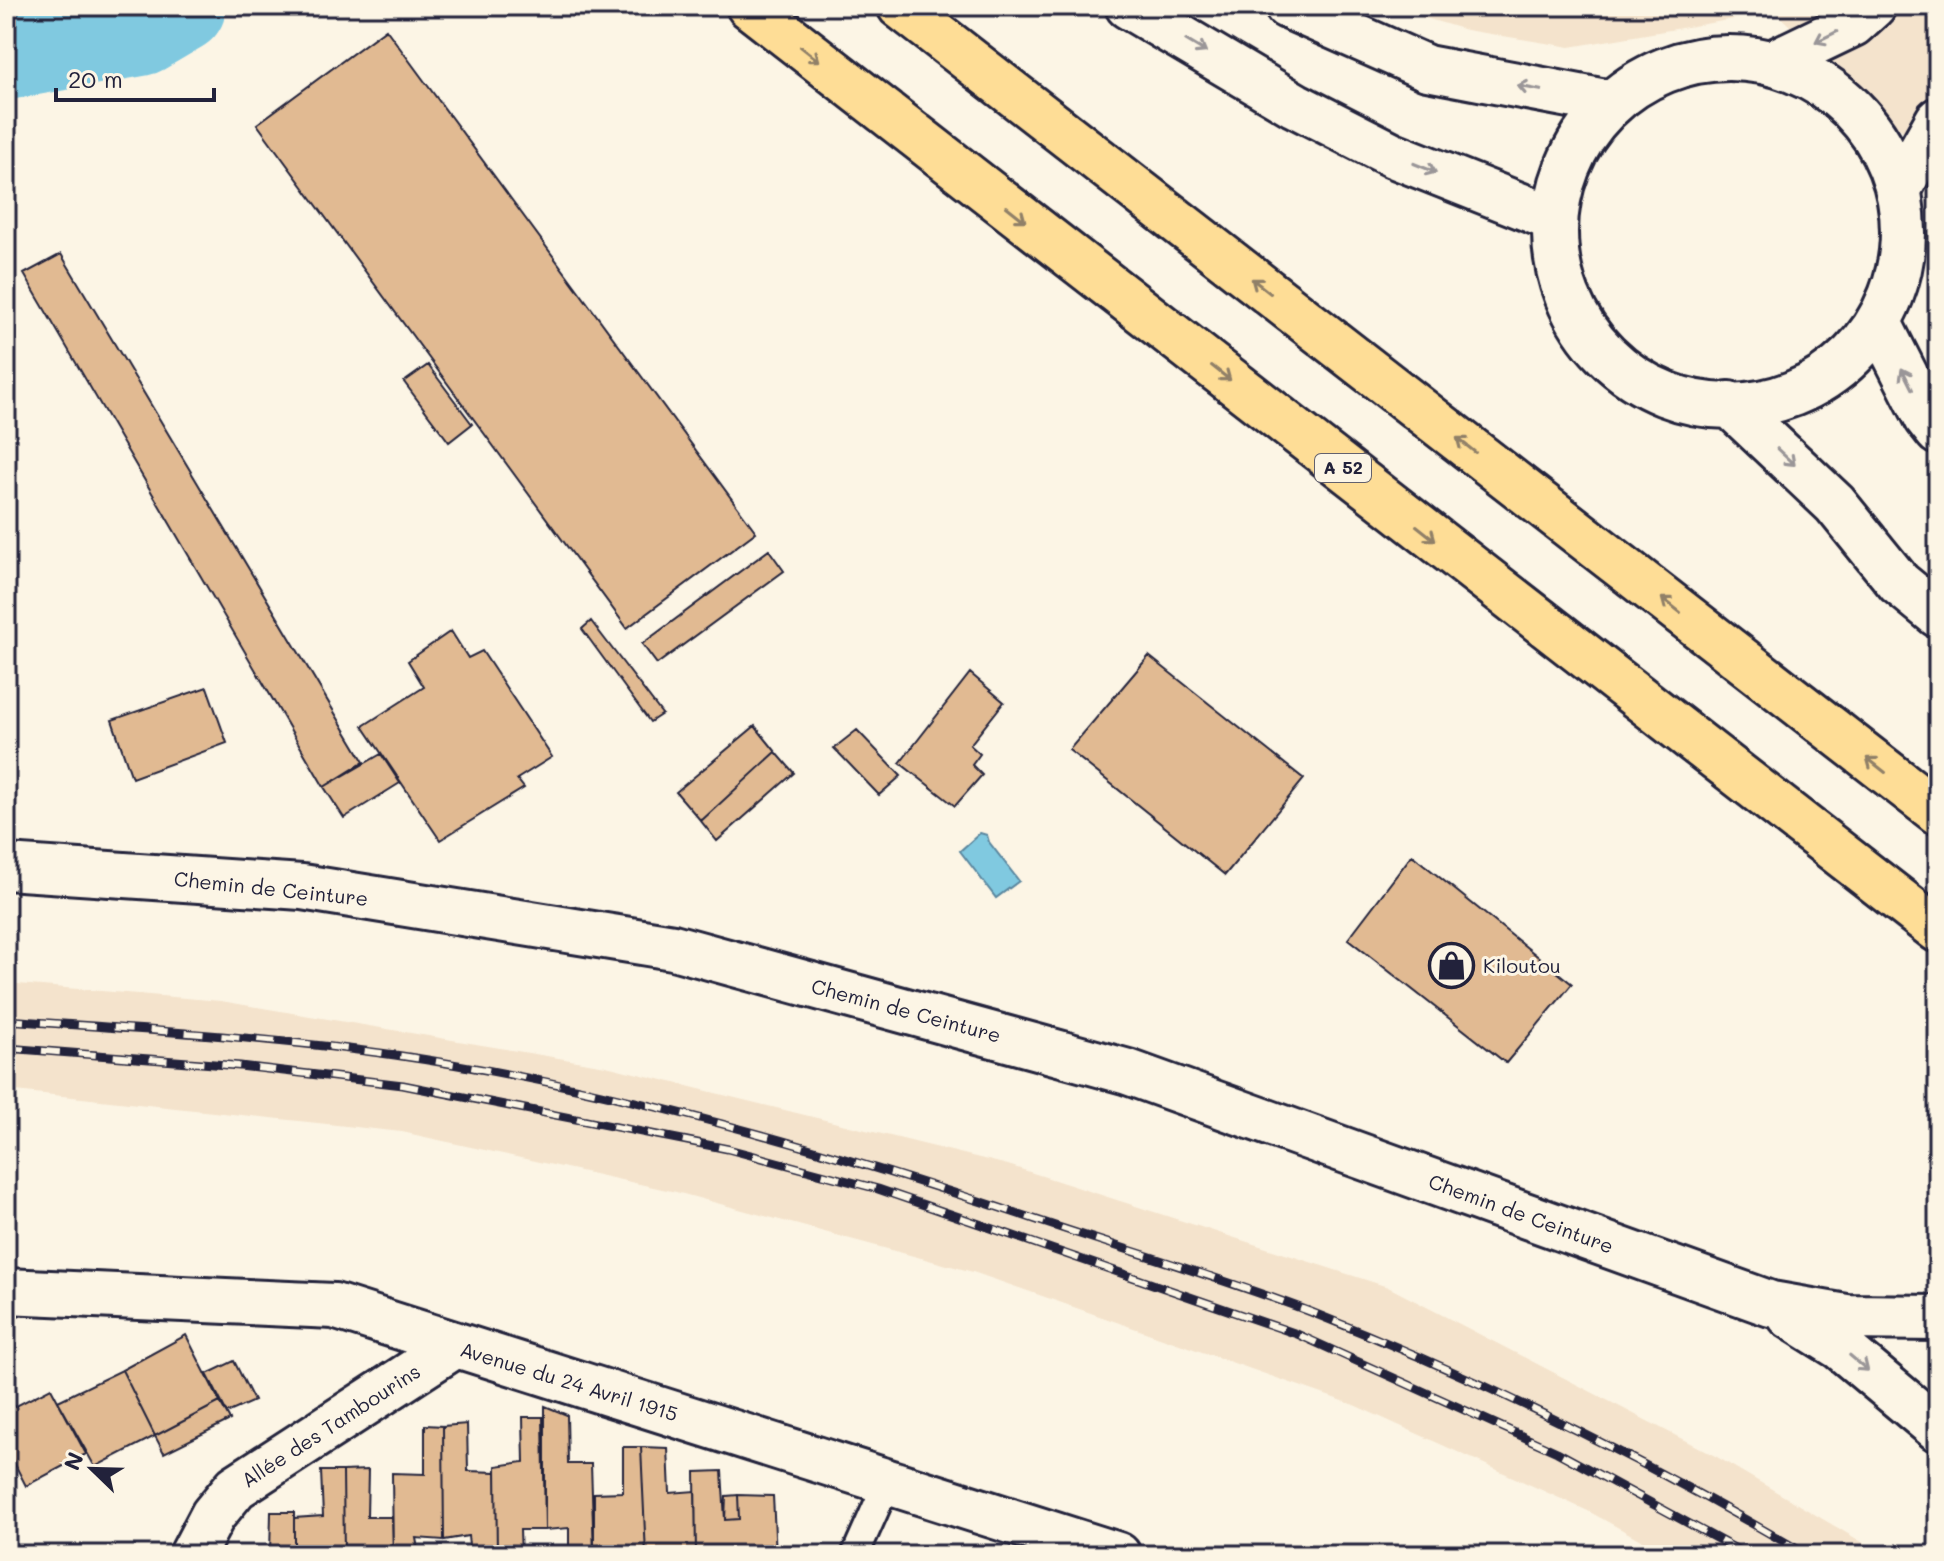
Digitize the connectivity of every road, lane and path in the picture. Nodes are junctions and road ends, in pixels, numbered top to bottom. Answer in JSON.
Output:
{"nodes":[{"id":1,"x":749,"y":6,"type":"edge"},
{"id":2,"x":900,"y":6,"type":"edge"},
{"id":3,"x":1128,"y":6,"type":"edge"},
{"id":4,"x":1287,"y":6,"type":"edge"},
{"id":5,"x":1873,"y":6,"type":"edge"},
{"id":6,"x":1774,"y":62,"type":"junction"},
{"id":7,"x":1606,"y":102,"type":"junction"},
{"id":8,"x":1938,"y":120,"type":"edge"},
{"id":9,"x":1900,"y":187,"type":"junction"},
{"id":10,"x":1554,"y":219,"type":"junction"},
{"id":11,"x":1879,"y":323,"type":"junction"},
{"id":12,"x":1729,"y":404,"type":"junction"},
{"id":13,"x":1938,"y":432,"type":"edge"},
{"id":14,"x":1938,"y":615,"type":"edge"},
{"id":15,"x":1938,"y":812,"type":"edge"},
{"id":16,"x":6,"y":867,"type":"edge"},
{"id":17,"x":1938,"y":930,"type":"edge"},
{"id":18,"x":6,"y":1291,"type":"edge"},
{"id":19,"x":1771,"y":1304,"type":"junction"},
{"id":20,"x":1938,"y":1318,"type":"edge"},
{"id":21,"x":454,"y":1346,"type":"junction"},
{"id":22,"x":1938,"y":1429,"type":"edge"},
{"id":23,"x":888,"y":1481,"type":"junction"},
{"id":24,"x":192,"y":1555,"type":"edge"},
{"id":25,"x":855,"y":1555,"type":"edge"},
{"id":26,"x":1118,"y":1555,"type":"edge"}],
"edges":[{"from":1,"to":17,"type":"highway","number":"A 52","one_way":true},
{"from":15,"to":2,"type":"highway","one_way":true},
{"from":3,"to":10,"type":"main road","one_way":true},
{"from":7,"to":4,"type":"main road","one_way":true},
{"from":5,"to":6,"type":"main road","one_way":true},
{"from":6,"to":7,"type":"main road"},
{"from":6,"to":9,"type":"main road"},
{"from":7,"to":10,"type":"main road"},
{"from":8,"to":9,"type":"main road"},
{"from":9,"to":11,"type":"main road"},
{"from":10,"to":12,"type":"main road"},
{"from":11,"to":12,"type":"main road"},
{"from":13,"to":11,"type":"main road","one_way":true},
{"from":12,"to":14,"type":"main road","one_way":true},
{"from":16,"to":19,"type":"main road","name":"Chemin de Ceinture"},
{"from":18,"to":21,"type":"main road","name":"Avenue du 24 Avril 1915"},
{"from":19,"to":20,"type":"main road","name":"Chemin de Ceinture"},
{"from":19,"to":22,"type":"main road","name":"Chemin de Ceinture","one_way":true},
{"from":21,"to":23,"type":"main road","name":"Avenue du 24 Avril 1915"},
{"from":21,"to":24,"type":"main road","name":"Allée des Tambourins"},
{"from":23,"to":25,"type":"lane"},
{"from":23,"to":26,"type":"main road","name":"Avenue du 24 Avril 1915"}]}
